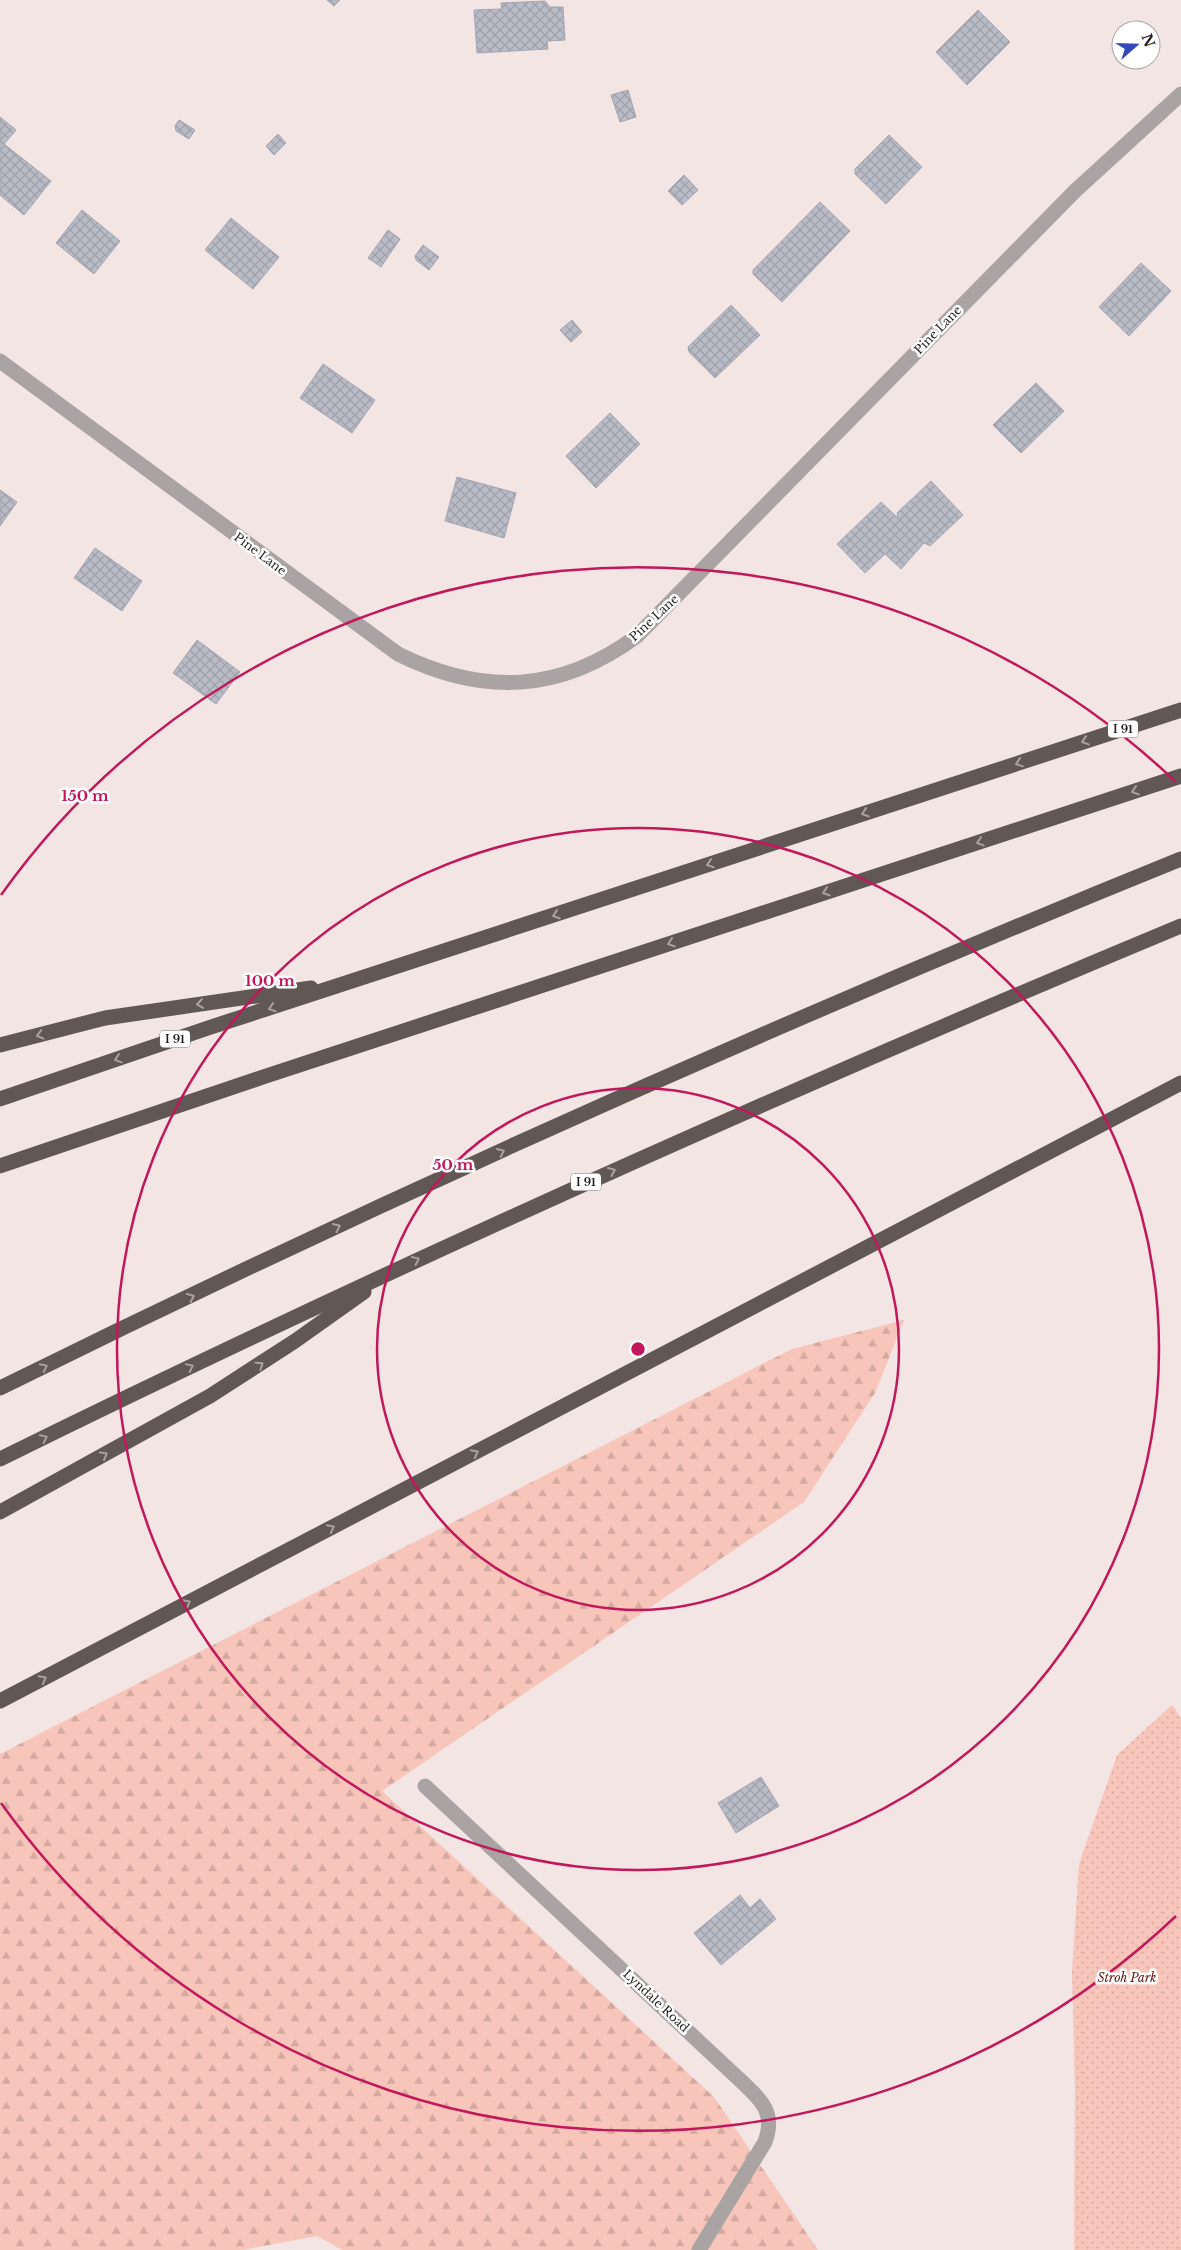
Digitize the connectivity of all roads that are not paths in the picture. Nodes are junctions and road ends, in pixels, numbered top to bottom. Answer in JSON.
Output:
{"nodes":[{"id":1,"x":1181,"y":94,"type":"edge"},
{"id":2,"x":0,"y":361,"type":"edge"},
{"id":3,"x":1181,"y":710,"type":"edge"},
{"id":4,"x":1181,"y":776,"type":"edge"},
{"id":5,"x":1181,"y":859,"type":"edge"},
{"id":6,"x":1181,"y":926,"type":"edge"},
{"id":7,"x":352,"y":982,"type":"junction"},
{"id":8,"x":0,"y":1045,"type":"edge"},
{"id":9,"x":1181,"y":1083,"type":"edge"},
{"id":10,"x":0,"y":1099,"type":"edge"},
{"id":11,"x":0,"y":1166,"type":"edge"},
{"id":12,"x":396,"y":1269,"type":"junction"},
{"id":13,"x":0,"y":1388,"type":"edge"},
{"id":14,"x":0,"y":1459,"type":"edge"},
{"id":15,"x":0,"y":1512,"type":"edge"},
{"id":16,"x":0,"y":1702,"type":"edge"},
{"id":17,"x":424,"y":1786,"type":"dead end"},
{"id":18,"x":699,"y":2250,"type":"edge"}],
"edges":[{"from":1,"to":2,"type":"street","name":"Pine Lane"},
{"from":3,"to":7,"type":"highway","number":"I 91","one_way":true},
{"from":4,"to":11,"type":"highway","one_way":true},
{"from":13,"to":5,"type":"highway","one_way":true},
{"from":12,"to":6,"type":"highway","number":"I 91","one_way":true},
{"from":7,"to":8,"type":"highway","one_way":true},
{"from":7,"to":10,"type":"highway","number":"I 91","one_way":true},
{"from":16,"to":9,"type":"highway","one_way":true},
{"from":14,"to":12,"type":"highway","number":"I 91","one_way":true},
{"from":15,"to":12,"type":"highway","one_way":true},
{"from":17,"to":18,"type":"street","name":"Lyndale Road"}]}
